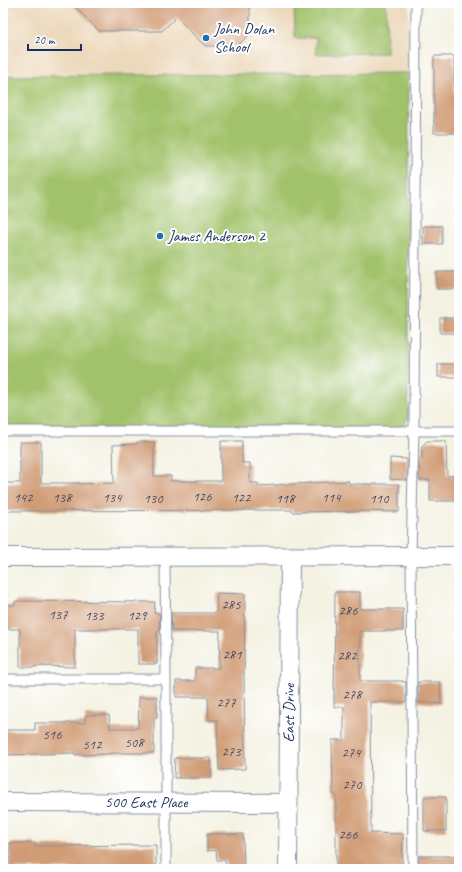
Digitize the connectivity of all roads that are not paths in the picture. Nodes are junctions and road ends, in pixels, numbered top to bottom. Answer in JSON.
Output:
{"nodes":[{"id":1,"x":416,"y":3,"type":"edge"},
{"id":2,"x":3,"y":431,"type":"edge"},
{"id":3,"x":414,"y":431,"type":"junction"},
{"id":4,"x":459,"y":431,"type":"edge"},
{"id":5,"x":290,"y":556,"type":"junction"},
{"id":6,"x":411,"y":556,"type":"junction"},
{"id":7,"x":459,"y":556,"type":"edge"},
{"id":8,"x":3,"y":557,"type":"edge"},
{"id":9,"x":165,"y":557,"type":"junction"},
{"id":10,"x":166,"y":678,"type":"junction"},
{"id":11,"x":3,"y":679,"type":"edge"},
{"id":12,"x":3,"y":802,"type":"edge"},
{"id":13,"x":167,"y":802,"type":"junction"},
{"id":14,"x":288,"y":803,"type":"junction"},
{"id":15,"x":166,"y":869,"type":"edge"},
{"id":16,"x":288,"y":869,"type":"edge"},
{"id":17,"x":413,"y":869,"type":"edge"}],
"edges":[{"from":1,"to":3,"type":"lane"},
{"from":2,"to":3,"type":"lane"},
{"from":3,"to":4,"type":"lane"},
{"from":3,"to":6,"type":"lane"},
{"from":5,"to":6,"type":"street"},
{"from":5,"to":9,"type":"street"},
{"from":5,"to":14,"type":"street","name":"East Drive"},
{"from":6,"to":7,"type":"street"},
{"from":6,"to":17,"type":"lane"},
{"from":8,"to":9,"type":"street"},
{"from":9,"to":10,"type":"lane"},
{"from":10,"to":11,"type":"lane"},
{"from":10,"to":13,"type":"lane"},
{"from":12,"to":13,"type":"street","name":"500 East Place"},
{"from":13,"to":14,"type":"street","name":"500 East Place"},
{"from":13,"to":15,"type":"lane"},
{"from":14,"to":16,"type":"street","name":"East Drive"}]}
